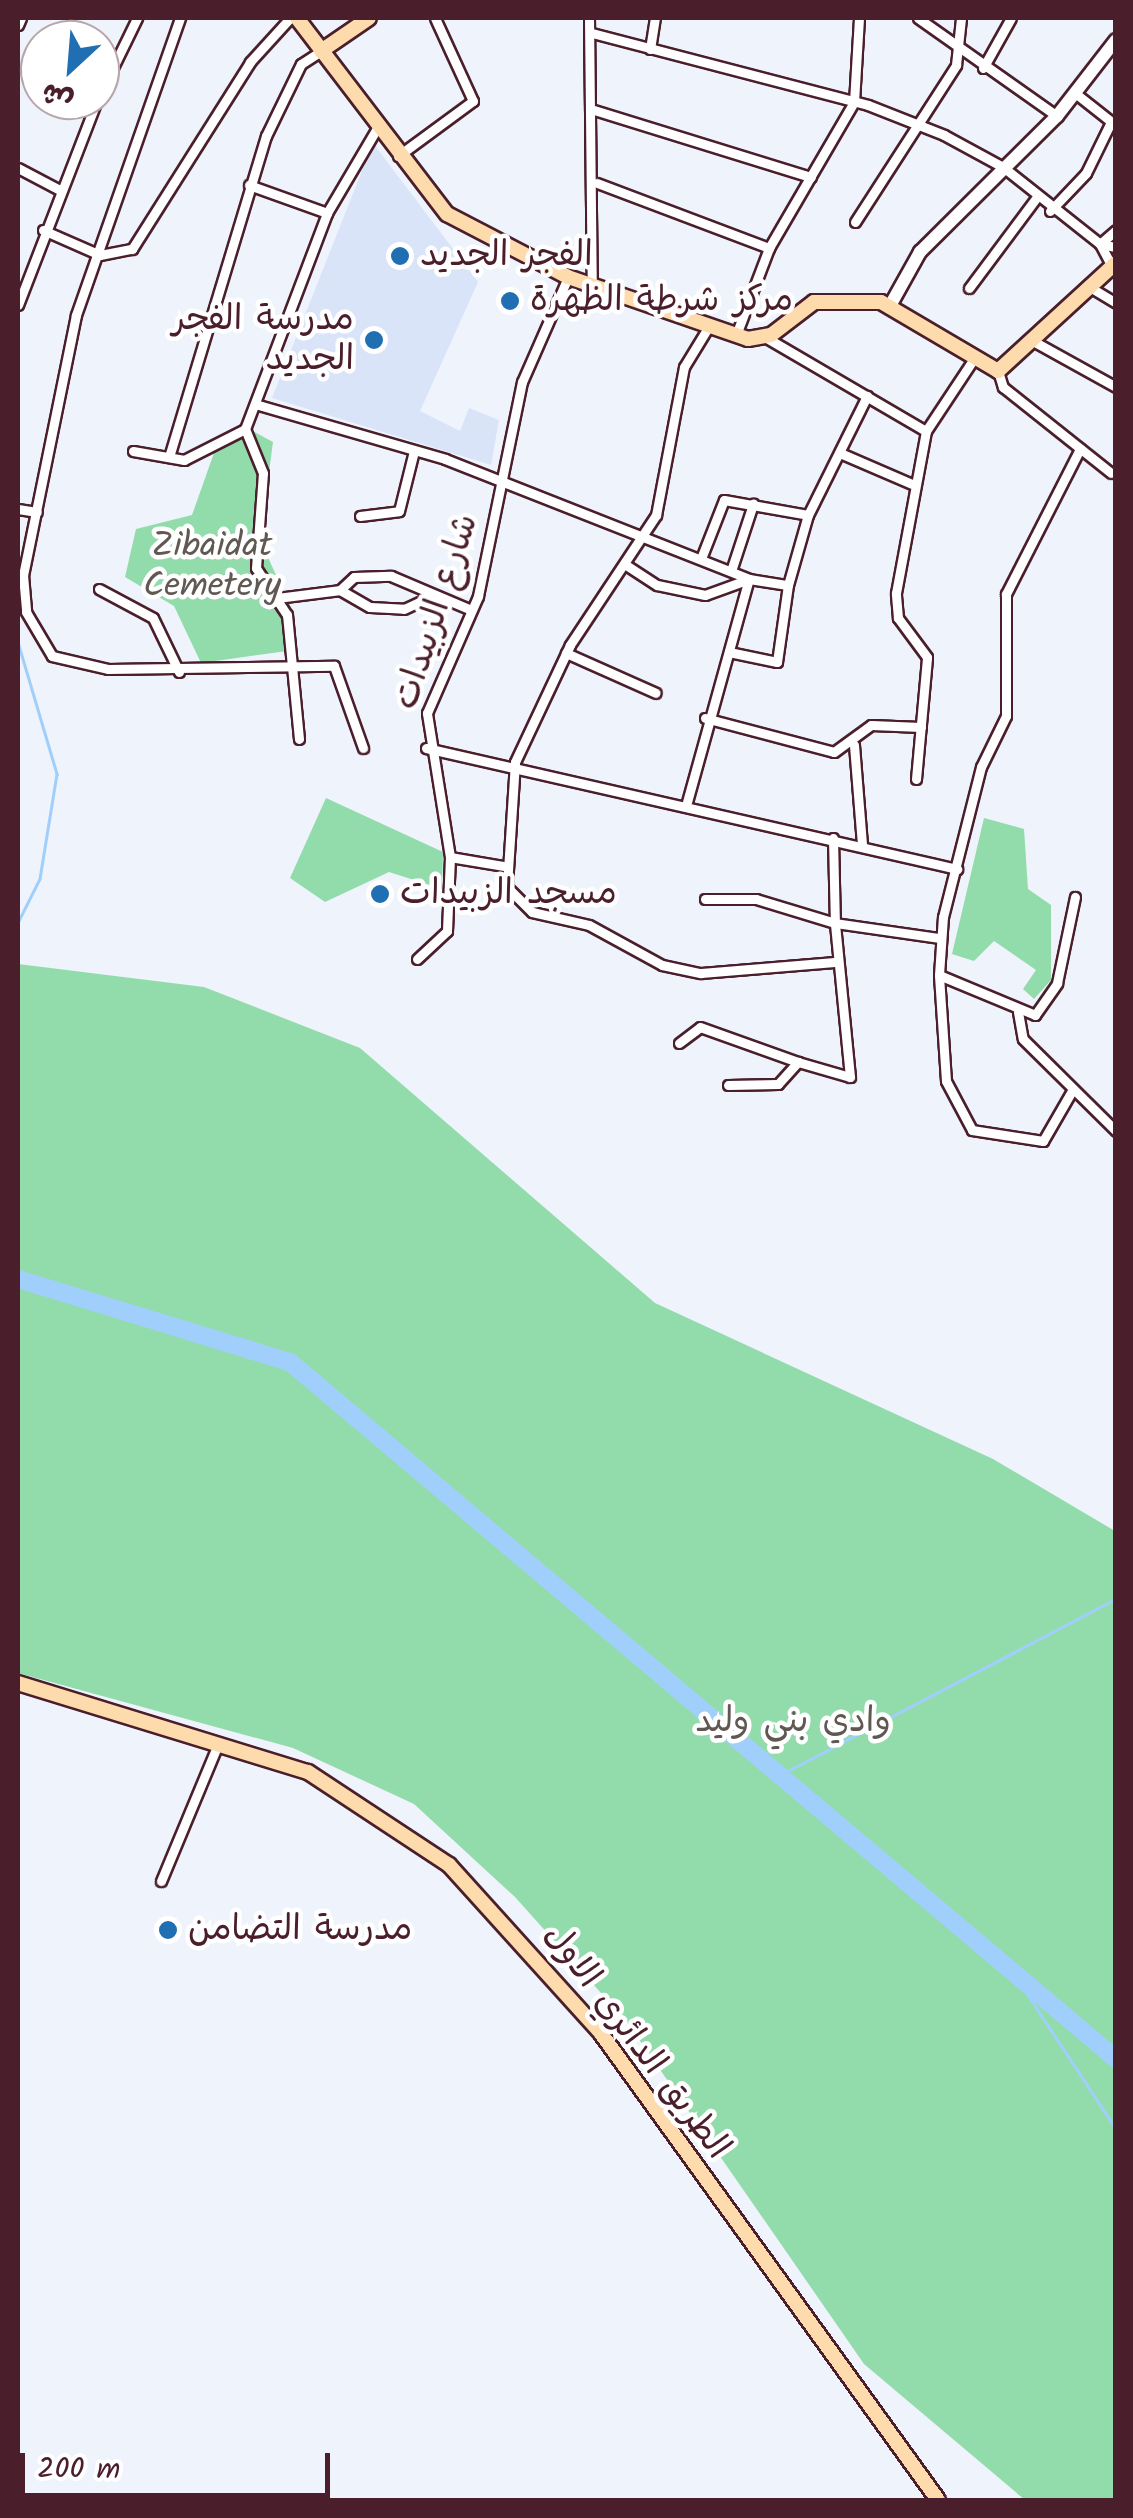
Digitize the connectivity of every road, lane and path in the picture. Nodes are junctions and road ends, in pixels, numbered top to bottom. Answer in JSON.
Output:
{"nodes":[{"id":1,"x":21,"y":18,"type":"edge"},
{"id":2,"x":138,"y":18,"type":"edge"},
{"id":3,"x":177,"y":18,"type":"edge"},
{"id":4,"x":294,"y":18,"type":"edge"},
{"id":5,"x":370,"y":18,"type":"edge"},
{"id":6,"x":435,"y":18,"type":"edge"},
{"id":7,"x":589,"y":18,"type":"edge"},
{"id":8,"x":655,"y":18,"type":"edge"},
{"id":9,"x":858,"y":18,"type":"edge"},
{"id":10,"x":918,"y":18,"type":"edge"},
{"id":11,"x":961,"y":18,"type":"edge"},
{"id":12,"x":1011,"y":18,"type":"edge"},
{"id":13,"x":18,"y":25,"type":"edge"},
{"id":14,"x":592,"y":33,"type":"junction"},
{"id":15,"x":952,"y":40,"type":"junction"},
{"id":16,"x":1116,"y":40,"type":"edge"},
{"id":17,"x":650,"y":49,"type":"junction"},
{"id":18,"x":321,"y":51,"type":"junction"},
{"id":19,"x":120,"y":54,"type":"edge"},
{"id":20,"x":983,"y":68,"type":"junction"},
{"id":21,"x":1075,"y":93,"type":"junction"},
{"id":22,"x":854,"y":102,"type":"junction"},
{"id":23,"x":594,"y":110,"type":"junction"},
{"id":24,"x":1056,"y":116,"type":"junction"},
{"id":25,"x":89,"y":120,"type":"edge"},
{"id":26,"x":919,"y":124,"type":"junction"},
{"id":27,"x":1113,"y":124,"type":"edge"},
{"id":28,"x":377,"y":128,"type":"junction"},
{"id":29,"x":397,"y":156,"type":"junction"},
{"id":30,"x":1003,"y":167,"type":"junction"},
{"id":31,"x":18,"y":168,"type":"edge"},
{"id":32,"x":811,"y":177,"type":"junction"},
{"id":33,"x":597,"y":183,"type":"junction"},
{"id":34,"x":248,"y":185,"type":"junction"},
{"id":35,"x":58,"y":189,"type":"junction"},
{"id":36,"x":1036,"y":198,"type":"junction"},
{"id":37,"x":1050,"y":211,"type":"junction"},
{"id":38,"x":327,"y":214,"type":"junction"},
{"id":39,"x":856,"y":222,"type":"dead end"},
{"id":40,"x":43,"y":230,"type":"junction"},
{"id":41,"x":1116,"y":230,"type":"edge"},
{"id":42,"x":1100,"y":244,"type":"junction"},
{"id":43,"x":1116,"y":247,"type":"edge"},
{"id":44,"x":769,"y":248,"type":"junction"},
{"id":45,"x":100,"y":255,"type":"junction"},
{"id":46,"x":18,"y":262,"type":"edge"},
{"id":47,"x":1113,"y":264,"type":"edge"},
{"id":48,"x":31,"y":269,"type":"junction"},
{"id":49,"x":568,"y":277,"type":"junction"},
{"id":50,"x":592,"y":284,"type":"junction"},
{"id":51,"x":1084,"y":284,"type":"junction"},
{"id":52,"x":970,"y":288,"type":"dead end"},
{"id":53,"x":1116,"y":303,"type":"edge"},
{"id":54,"x":891,"y":304,"type":"junction"},
{"id":55,"x":18,"y":305,"type":"edge"},
{"id":56,"x":708,"y":326,"type":"junction"},
{"id":57,"x":736,"y":335,"type":"junction"},
{"id":58,"x":765,"y":338,"type":"junction"},
{"id":59,"x":1033,"y":341,"type":"junction"},
{"id":60,"x":973,"y":360,"type":"junction"},
{"id":61,"x":998,"y":371,"type":"junction"},
{"id":62,"x":1116,"y":387,"type":"edge"},
{"id":63,"x":867,"y":396,"type":"junction"},
{"id":64,"x":255,"y":404,"type":"junction"},
{"id":65,"x":245,"y":429,"type":"junction"},
{"id":66,"x":926,"y":431,"type":"junction"},
{"id":67,"x":1080,"y":449,"type":"junction"},
{"id":68,"x":414,"y":450,"type":"junction"},
{"id":69,"x":133,"y":451,"type":"dead end"},
{"id":70,"x":840,"y":453,"type":"junction"},
{"id":71,"x":169,"y":457,"type":"junction"},
{"id":72,"x":1111,"y":473,"type":"dead end"},
{"id":73,"x":504,"y":482,"type":"junction"},
{"id":74,"x":912,"y":484,"type":"junction"},
{"id":75,"x":752,"y":504,"type":"junction"},
{"id":76,"x":18,"y":509,"type":"edge"},
{"id":77,"x":36,"y":512,"type":"junction"},
{"id":78,"x":808,"y":515,"type":"junction"},
{"id":79,"x":360,"y":516,"type":"dead end"},
{"id":80,"x":645,"y":538,"type":"junction"},
{"id":81,"x":702,"y":556,"type":"junction"},
{"id":82,"x":626,"y":565,"type":"junction"},
{"id":83,"x":731,"y":571,"type":"junction"},
{"id":84,"x":749,"y":580,"type":"junction"},
{"id":85,"x":788,"y":584,"type":"junction"},
{"id":86,"x":100,"y":589,"type":"dead end"},
{"id":87,"x":340,"y":590,"type":"junction"},
{"id":88,"x":276,"y":598,"type":"junction"},
{"id":89,"x":428,"y":598,"type":"junction"},
{"id":90,"x":469,"y":609,"type":"junction"},
{"id":91,"x":729,"y":652,"type":"junction"},
{"id":92,"x":566,"y":653,"type":"junction"},
{"id":93,"x":296,"y":664,"type":"junction"},
{"id":94,"x":179,"y":672,"type":"junction"},
{"id":95,"x":656,"y":692,"type":"dead end"},
{"id":96,"x":705,"y":718,"type":"junction"},
{"id":97,"x":921,"y":727,"type":"junction"},
{"id":98,"x":298,"y":739,"type":"dead end"},
{"id":99,"x":854,"y":745,"type":"junction"},
{"id":100,"x":363,"y":748,"type":"dead end"},
{"id":101,"x":426,"y":748,"type":"junction"},
{"id":102,"x":515,"y":762,"type":"junction"},
{"id":103,"x":916,"y":779,"type":"dead end"},
{"id":104,"x":687,"y":802,"type":"junction"},
{"id":105,"x":833,"y":838,"type":"junction"},
{"id":106,"x":862,"y":846,"type":"junction"},
{"id":107,"x":450,"y":857,"type":"junction"},
{"id":108,"x":504,"y":866,"type":"junction"},
{"id":109,"x":958,"y":869,"type":"junction"},
{"id":110,"x":1075,"y":897,"type":"dead end"},
{"id":111,"x":705,"y":900,"type":"dead end"},
{"id":112,"x":835,"y":923,"type":"junction"},
{"id":113,"x":939,"y":938,"type":"junction"},
{"id":114,"x":417,"y":959,"type":"dead end"},
{"id":115,"x":835,"y":962,"type":"junction"},
{"id":116,"x":939,"y":975,"type":"junction"},
{"id":117,"x":1018,"y":1012,"type":"junction"},
{"id":118,"x":679,"y":1043,"type":"dead end"},
{"id":119,"x":798,"y":1062,"type":"junction"},
{"id":120,"x":728,"y":1085,"type":"dead end"},
{"id":121,"x":1073,"y":1089,"type":"junction"},
{"id":122,"x":1116,"y":1130,"type":"edge"},
{"id":123,"x":18,"y":1683,"type":"edge"},
{"id":124,"x":220,"y":1742,"type":"junction"},
{"id":125,"x":161,"y":1881,"type":"dead end"},
{"id":126,"x":938,"y":2500,"type":"edge"}],
"edges":[{"from":1,"to":13,"type":"street"},
{"from":2,"to":19,"type":"street"},
{"from":3,"to":45,"type":"street"},
{"from":4,"to":18,"type":"main road"},
{"from":4,"to":45,"type":"street"},
{"from":5,"to":18,"type":"main road"},
{"from":6,"to":29,"type":"street"},
{"from":7,"to":14,"type":"street"},
{"from":8,"to":17,"type":"street"},
{"from":9,"to":22,"type":"street"},
{"from":10,"to":15,"type":"street"},
{"from":11,"to":15,"type":"street"},
{"from":12,"to":20,"type":"street"},
{"from":14,"to":17,"type":"street"},
{"from":14,"to":23,"type":"street"},
{"from":15,"to":20,"type":"street"},
{"from":15,"to":26,"type":"street"},
{"from":16,"to":21,"type":"main road"},
{"from":17,"to":22,"type":"street"},
{"from":18,"to":28,"type":"main road"},
{"from":18,"to":34,"type":"street"},
{"from":20,"to":24,"type":"street"},
{"from":21,"to":24,"type":"main road"},
{"from":21,"to":27,"type":"street"},
{"from":22,"to":26,"type":"street"},
{"from":22,"to":32,"type":"street"},
{"from":23,"to":32,"type":"street"},
{"from":23,"to":33,"type":"street"},
{"from":24,"to":30,"type":"main road"},
{"from":25,"to":35,"type":"street"},
{"from":26,"to":30,"type":"street"},
{"from":26,"to":39,"type":"street"},
{"from":27,"to":37,"type":"street"},
{"from":28,"to":29,"type":"main road"},
{"from":28,"to":38,"type":"street"},
{"from":29,"to":49,"type":"main road"},
{"from":30,"to":36,"type":"street"},
{"from":30,"to":54,"type":"main road"},
{"from":31,"to":35,"type":"street"},
{"from":32,"to":44,"type":"street"},
{"from":33,"to":44,"type":"street"},
{"from":33,"to":50,"type":"street"},
{"from":34,"to":38,"type":"street"},
{"from":34,"to":71,"type":"street"},
{"from":35,"to":40,"type":"street"},
{"from":36,"to":37,"type":"street"},
{"from":36,"to":52,"type":"street"},
{"from":37,"to":42,"type":"street"},
{"from":38,"to":64,"type":"street"},
{"from":40,"to":45,"type":"street"},
{"from":40,"to":48,"type":"street"},
{"from":41,"to":42,"type":"street"},
{"from":42,"to":43,"type":"street"},
{"from":42,"to":47,"type":"street"},
{"from":44,"to":57,"type":"street"},
{"from":45,"to":77,"type":"street"},
{"from":46,"to":48,"type":"street"},
{"from":47,"to":51,"type":"main road"},
{"from":48,"to":55,"type":"street"},
{"from":49,"to":50,"type":"main road"},
{"from":49,"to":73,"type":"street","name":"شارع الزبيدات"},
{"from":50,"to":56,"type":"main road"},
{"from":51,"to":53,"type":"street"},
{"from":51,"to":59,"type":"main road"},
{"from":54,"to":58,"type":"main road"},
{"from":54,"to":60,"type":"main road"},
{"from":56,"to":57,"type":"main road"},
{"from":56,"to":80,"type":"street"},
{"from":57,"to":58,"type":"main road"},
{"from":58,"to":63,"type":"street"},
{"from":59,"to":61,"type":"main road"},
{"from":59,"to":62,"type":"street"},
{"from":60,"to":61,"type":"main road"},
{"from":60,"to":66,"type":"street"},
{"from":61,"to":67,"type":"street"},
{"from":63,"to":66,"type":"street"},
{"from":63,"to":70,"type":"street"},
{"from":64,"to":65,"type":"street"},
{"from":64,"to":68,"type":"street"},
{"from":65,"to":71,"type":"street"},
{"from":65,"to":88,"type":"street"},
{"from":66,"to":74,"type":"street"},
{"from":67,"to":72,"type":"street"},
{"from":67,"to":109,"type":"street"},
{"from":68,"to":73,"type":"street"},
{"from":68,"to":79,"type":"street"},
{"from":69,"to":71,"type":"street"},
{"from":70,"to":74,"type":"street"},
{"from":70,"to":78,"type":"street"},
{"from":73,"to":80,"type":"street"},
{"from":73,"to":90,"type":"street","name":"شارع الزبيدات"},
{"from":74,"to":97,"type":"street"},
{"from":75,"to":78,"type":"street"},
{"from":75,"to":81,"type":"street"},
{"from":75,"to":83,"type":"street"},
{"from":76,"to":77,"type":"street"},
{"from":77,"to":94,"type":"street"},
{"from":78,"to":85,"type":"street"},
{"from":80,"to":81,"type":"street"},
{"from":80,"to":82,"type":"street"},
{"from":81,"to":83,"type":"street"},
{"from":82,"to":84,"type":"street"},
{"from":82,"to":92,"type":"street"},
{"from":83,"to":84,"type":"street"},
{"from":84,"to":85,"type":"street"},
{"from":84,"to":91,"type":"street"},
{"from":85,"to":91,"type":"street"},
{"from":86,"to":94,"type":"street"},
{"from":87,"to":88,"type":"street"},
{"from":87,"to":89,"type":"street"},
{"from":87,"to":89,"type":"street"},
{"from":88,"to":93,"type":"street"},
{"from":89,"to":90,"type":"street"},
{"from":90,"to":101,"type":"street","name":"شارع الزبيدات"},
{"from":91,"to":96,"type":"street"},
{"from":92,"to":95,"type":"street"},
{"from":92,"to":102,"type":"street"},
{"from":93,"to":94,"type":"street"},
{"from":93,"to":98,"type":"street"},
{"from":93,"to":100,"type":"street"},
{"from":96,"to":99,"type":"street"},
{"from":96,"to":104,"type":"street"},
{"from":97,"to":99,"type":"street"},
{"from":97,"to":103,"type":"street"},
{"from":99,"to":106,"type":"street"},
{"from":101,"to":102,"type":"street"},
{"from":101,"to":107,"type":"street","name":"شارع الزبيدات"},
{"from":102,"to":104,"type":"street"},
{"from":102,"to":108,"type":"street"},
{"from":104,"to":105,"type":"street"},
{"from":105,"to":106,"type":"street"},
{"from":105,"to":112,"type":"street"},
{"from":106,"to":109,"type":"street"},
{"from":107,"to":108,"type":"street"},
{"from":107,"to":114,"type":"street","name":"شارع الزبيدات"},
{"from":108,"to":115,"type":"street"},
{"from":109,"to":113,"type":"street"},
{"from":110,"to":117,"type":"street"},
{"from":111,"to":112,"type":"street"},
{"from":112,"to":113,"type":"street"},
{"from":112,"to":115,"type":"street"},
{"from":113,"to":116,"type":"street"},
{"from":115,"to":119,"type":"street"},
{"from":116,"to":117,"type":"street"},
{"from":116,"to":121,"type":"street"},
{"from":117,"to":121,"type":"street"},
{"from":118,"to":119,"type":"street"},
{"from":119,"to":120,"type":"street"},
{"from":121,"to":122,"type":"street"},
{"from":123,"to":124,"type":"main road","name":"الطريق الدائري الاول"},
{"from":124,"to":125,"type":"street"},
{"from":124,"to":126,"type":"main road","name":"الطريق الدائري الاول"}]}
